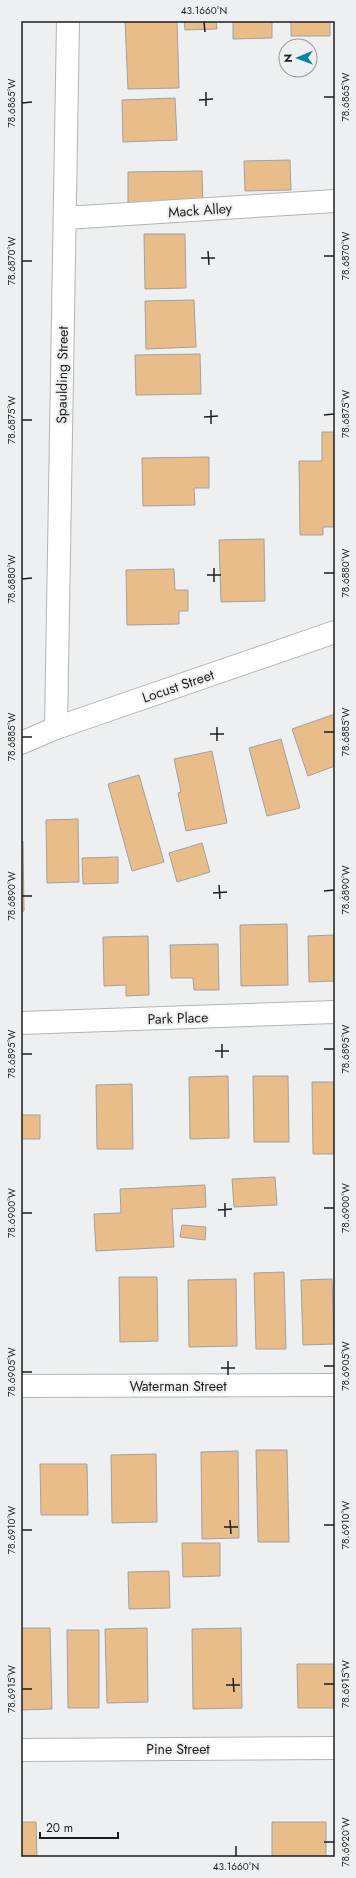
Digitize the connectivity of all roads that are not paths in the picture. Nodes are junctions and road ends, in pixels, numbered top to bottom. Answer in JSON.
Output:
{"nodes":[{"id":1,"x":68,"y":21,"type":"edge"},
{"id":2,"x":335,"y":201,"type":"edge"},
{"id":3,"x":65,"y":218,"type":"junction"},
{"id":4,"x":335,"y":632,"type":"edge"},
{"id":5,"x":56,"y":728,"type":"junction"},
{"id":6,"x":21,"y":743,"type":"edge"},
{"id":7,"x":335,"y":1012,"type":"edge"},
{"id":8,"x":21,"y":1023,"type":"edge"},
{"id":9,"x":335,"y":1385,"type":"edge"},
{"id":10,"x":21,"y":1386,"type":"edge"},
{"id":11,"x":335,"y":1748,"type":"edge"},
{"id":12,"x":21,"y":1750,"type":"edge"}],
"edges":[{"from":1,"to":3,"type":"street","name":"Spaulding Street"},
{"from":2,"to":3,"type":"street","name":"Mack Alley"},
{"from":3,"to":5,"type":"street","name":"Spaulding Street"},
{"from":4,"to":5,"type":"street","name":"Locust Street"},
{"from":5,"to":6,"type":"street","name":"Locust Street"},
{"from":7,"to":8,"type":"street","name":"Park Place"},
{"from":9,"to":10,"type":"street","name":"Waterman Street"},
{"from":11,"to":12,"type":"street","name":"Pine Street"}]}
